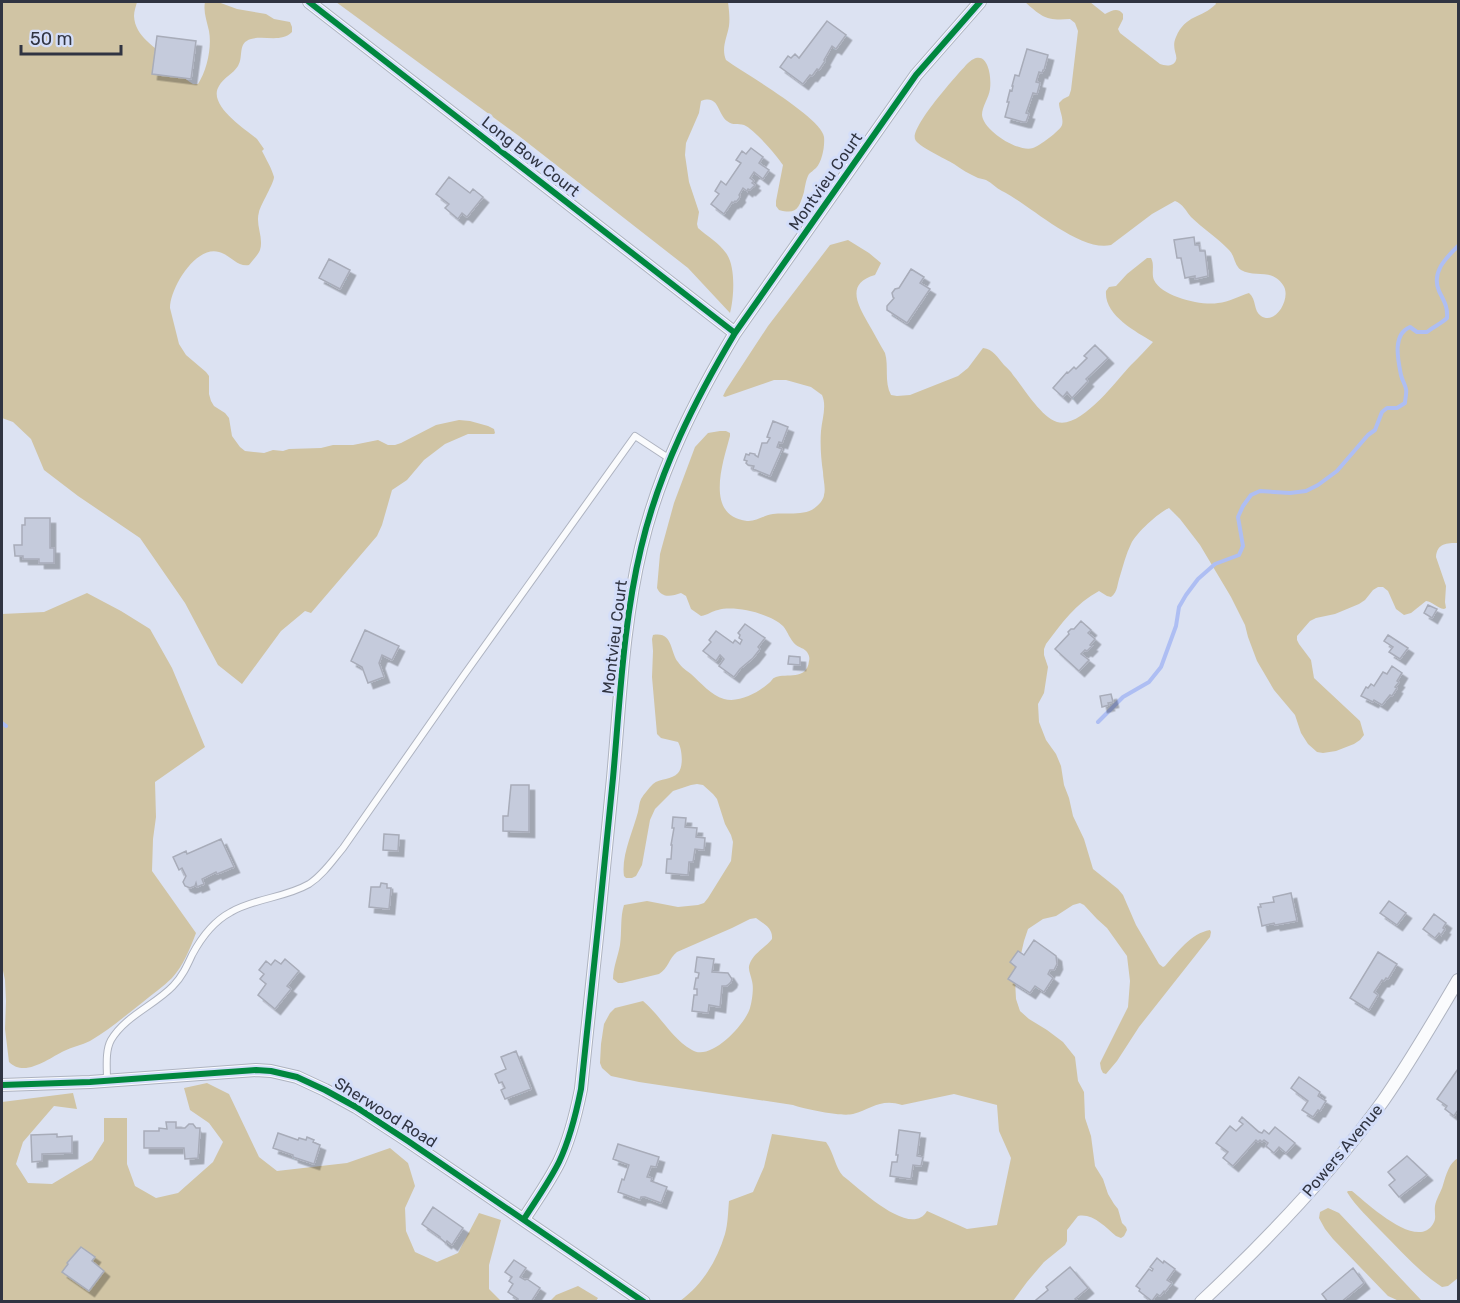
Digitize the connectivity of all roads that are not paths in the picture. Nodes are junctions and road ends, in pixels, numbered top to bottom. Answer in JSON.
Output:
{"nodes":[{"id":1,"x":309,"y":2,"type":"edge"},
{"id":2,"x":980,"y":2,"type":"edge"},
{"id":3,"x":735,"y":333,"type":"junction"},
{"id":4,"x":670,"y":459,"type":"junction"},
{"id":5,"x":1458,"y":980,"type":"edge"},
{"id":6,"x":107,"y":1081,"type":"junction"},
{"id":7,"x":2,"y":1085,"type":"edge"},
{"id":8,"x":524,"y":1219,"type":"junction"},
{"id":9,"x":644,"y":1302,"type":"edge"},
{"id":10,"x":1201,"y":1302,"type":"edge"}],
"edges":[{"from":1,"to":3,"type":"street","name":"Long Bow Court"},
{"from":2,"to":3,"type":"street","name":"Montvieu Court"},
{"from":3,"to":4,"type":"street","name":"Montvieu Court"},
{"from":4,"to":6,"type":"lane"},
{"from":4,"to":8,"type":"street","name":"Montvieu Court"},
{"from":5,"to":10,"type":"street","name":"Powers Avenue"},
{"from":6,"to":7,"type":"street","name":"Sherwood Road"},
{"from":6,"to":8,"type":"street","name":"Sherwood Road"},
{"from":8,"to":9,"type":"street","name":"Sherwood Road"}]}
